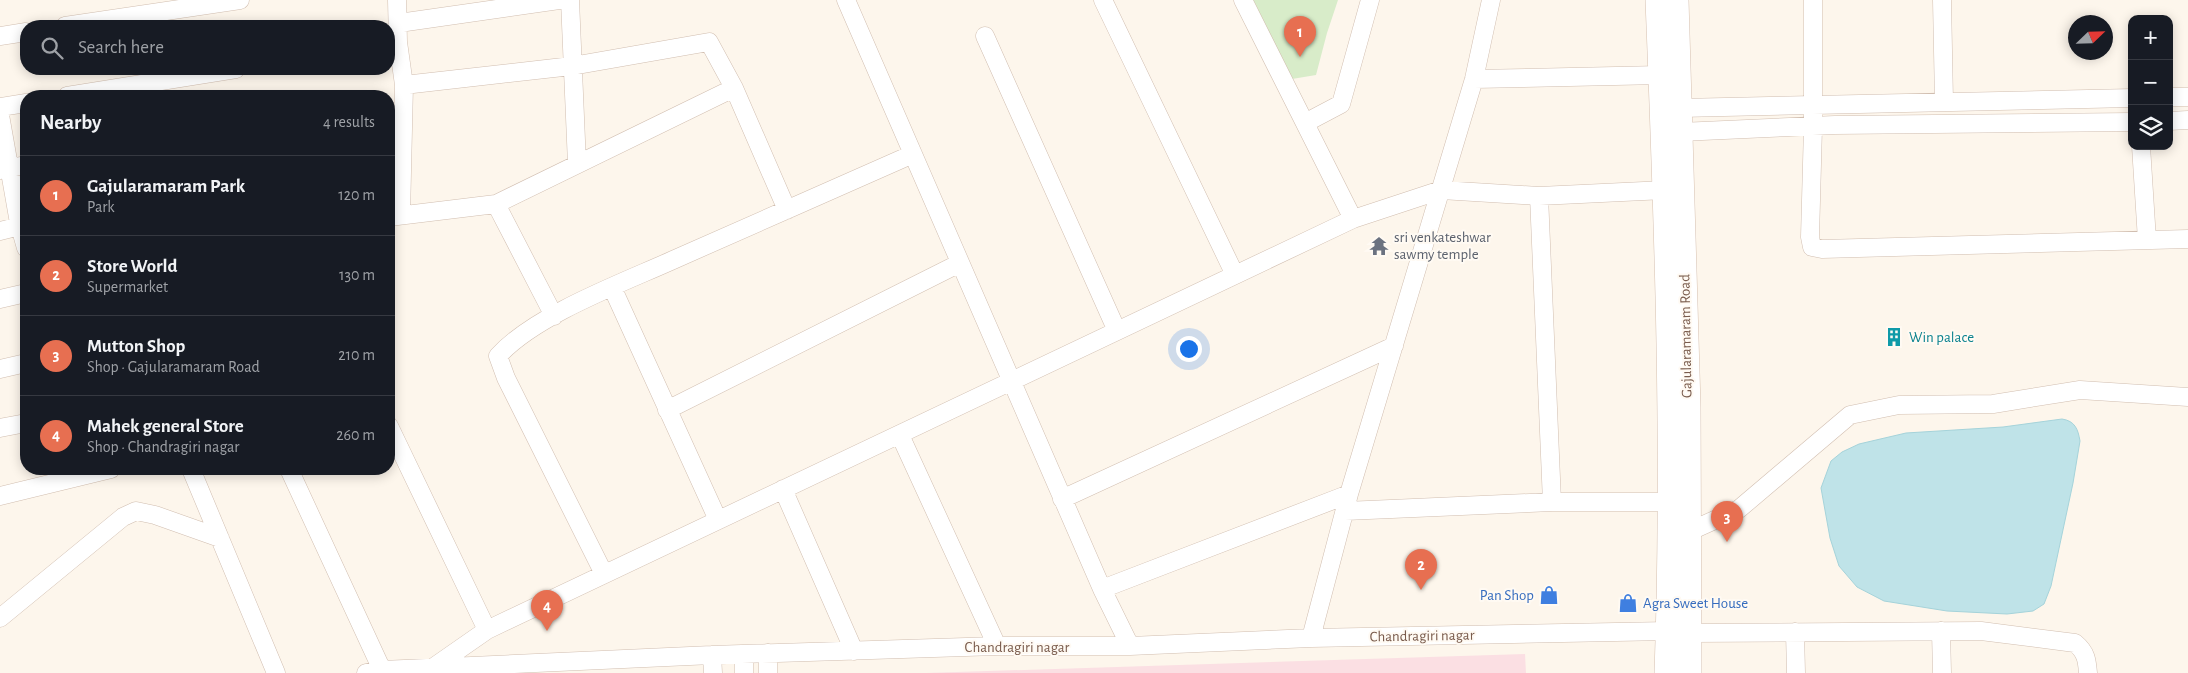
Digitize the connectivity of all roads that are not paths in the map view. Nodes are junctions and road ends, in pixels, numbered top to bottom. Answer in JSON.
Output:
{"nodes":[{"id":1,"x":240,"y":0,"type":"edge"},
{"id":2,"x":397,"y":0,"type":"edge"},
{"id":3,"x":558,"y":0,"type":"edge"},
{"id":4,"x":570,"y":0,"type":"edge"},
{"id":5,"x":846,"y":0,"type":"edge"},
{"id":6,"x":1103,"y":0,"type":"edge"},
{"id":7,"x":1242,"y":0,"type":"edge"},
{"id":8,"x":1370,"y":0,"type":"edge"},
{"id":9,"x":1491,"y":0,"type":"edge"},
{"id":10,"x":1658,"y":0,"type":"edge"},
{"id":11,"x":1676,"y":0,"type":"edge"},
{"id":12,"x":1813,"y":0,"type":"edge"},
{"id":13,"x":1942,"y":0,"type":"edge"},
{"id":14,"x":105,"y":20,"type":"edge"},
{"id":15,"x":399,"y":23,"type":"junction"},
{"id":16,"x":20,"y":33,"type":"edge"},
{"id":17,"x":0,"y":36,"type":"edge"},
{"id":18,"x":985,"y":36,"type":"dead end"},
{"id":19,"x":395,"y":39,"type":"edge"},
{"id":20,"x":395,"y":53,"type":"edge"},
{"id":21,"x":572,"y":66,"type":"junction"},
{"id":22,"x":198,"y":75,"type":"edge"},
{"id":23,"x":1661,"y":75,"type":"junction"},
{"id":24,"x":1474,"y":79,"type":"junction"},
{"id":25,"x":734,"y":88,"type":"junction"},
{"id":26,"x":105,"y":90,"type":"edge"},
{"id":27,"x":399,"y":92,"type":"edge"},
{"id":28,"x":2173,"y":97,"type":"edge"},
{"id":29,"x":2188,"y":97,"type":"edge"},
{"id":30,"x":2128,"y":98,"type":"edge"},
{"id":31,"x":1944,"y":101,"type":"junction"},
{"id":32,"x":20,"y":104,"type":"edge"},
{"id":33,"x":1812,"y":105,"type":"junction"},
{"id":34,"x":0,"y":107,"type":"edge"},
{"id":35,"x":1680,"y":108,"type":"junction"},
{"id":36,"x":0,"y":115,"type":"edge"},
{"id":37,"x":2188,"y":120,"type":"edge"},
{"id":38,"x":2173,"y":121,"type":"edge"},
{"id":39,"x":2128,"y":122,"type":"edge"},
{"id":40,"x":1305,"y":123,"type":"junction"},
{"id":41,"x":1813,"y":127,"type":"junction"},
{"id":42,"x":1680,"y":132,"type":"junction"},
{"id":43,"x":2141,"y":150,"type":"edge"},
{"id":44,"x":913,"y":154,"type":"junction"},
{"id":45,"x":577,"y":164,"type":"junction"},
{"id":46,"x":20,"y":166,"type":"edge"},
{"id":47,"x":4,"y":169,"type":"edge"},
{"id":48,"x":1441,"y":190,"type":"junction"},
{"id":49,"x":1665,"y":190,"type":"junction"},
{"id":50,"x":1539,"y":196,"type":"junction"},
{"id":51,"x":496,"y":204,"type":"junction"},
{"id":52,"x":787,"y":210,"type":"junction"},
{"id":53,"x":395,"y":216,"type":"edge"},
{"id":54,"x":1353,"y":219,"type":"junction"},
{"id":55,"x":20,"y":226,"type":"joint"},
{"id":56,"x":0,"y":231,"type":"edge"},
{"id":57,"x":2188,"y":239,"type":"edge"},
{"id":58,"x":2147,"y":240,"type":"junction"},
{"id":59,"x":960,"y":263,"type":"junction"},
{"id":60,"x":1235,"y":275,"type":"junction"},
{"id":61,"x":612,"y":287,"type":"junction"},
{"id":62,"x":20,"y":295,"type":"edge"},
{"id":63,"x":0,"y":300,"type":"edge"},
{"id":64,"x":554,"y":316,"type":"junction"},
{"id":65,"x":1117,"y":331,"type":"junction"},
{"id":66,"x":1394,"y":346,"type":"junction"},
{"id":67,"x":20,"y":364,"type":"edge"},
{"id":68,"x":0,"y":369,"type":"edge"},
{"id":69,"x":1011,"y":381,"type":"junction"},
{"id":70,"x":2188,"y":397,"type":"edge"},
{"id":71,"x":667,"y":410,"type":"junction"},
{"id":72,"x":20,"y":424,"type":"edge"},
{"id":73,"x":0,"y":428,"type":"edge"},
{"id":74,"x":900,"y":435,"type":"junction"},
{"id":75,"x":395,"y":438,"type":"edge"},
{"id":76,"x":86,"y":475,"type":"edge"},
{"id":77,"x":194,"y":475,"type":"edge"},
{"id":78,"x":292,"y":475,"type":"edge"},
{"id":79,"x":784,"y":489,"type":"junction"},
{"id":80,"x":0,"y":496,"type":"edge"},
{"id":81,"x":1062,"y":499,"type":"junction"},
{"id":82,"x":1347,"y":502,"type":"junction"},
{"id":83,"x":1552,"y":502,"type":"junction"},
{"id":84,"x":1671,"y":502,"type":"junction"},
{"id":85,"x":718,"y":520,"type":"junction"},
{"id":86,"x":1688,"y":532,"type":"junction"},
{"id":87,"x":220,"y":538,"type":"junction"},
{"id":88,"x":604,"y":574,"type":"junction"},
{"id":89,"x":1102,"y":589,"type":"junction"},
{"id":90,"x":0,"y":618,"type":"edge"},
{"id":91,"x":487,"y":630,"type":"junction"},
{"id":92,"x":1940,"y":631,"type":"junction"},
{"id":93,"x":1679,"y":632,"type":"junction"},
{"id":94,"x":1795,"y":632,"type":"junction"},
{"id":95,"x":1311,"y":638,"type":"junction"},
{"id":96,"x":997,"y":646,"type":"junction"},
{"id":97,"x":1130,"y":646,"type":"junction"},
{"id":98,"x":854,"y":650,"type":"junction"},
{"id":99,"x":768,"y":653,"type":"junction"},
{"id":100,"x":744,"y":654,"type":"junction"},
{"id":101,"x":712,"y":655,"type":"junction"},
{"id":102,"x":431,"y":669,"type":"junction"},
{"id":103,"x":374,"y":672,"type":"edge"},
{"id":104,"x":276,"y":673,"type":"edge"},
{"id":105,"x":713,"y":673,"type":"edge"},
{"id":106,"x":744,"y":673,"type":"edge"},
{"id":107,"x":768,"y":673,"type":"edge"},
{"id":108,"x":1667,"y":673,"type":"edge"},
{"id":109,"x":1689,"y":673,"type":"edge"},
{"id":110,"x":1796,"y":673,"type":"edge"},
{"id":111,"x":1942,"y":673,"type":"edge"},
{"id":112,"x":2088,"y":673,"type":"edge"}],
"edges":[{"from":1,"to":14,"type":"street"},
{"from":2,"to":15,"type":"street"},
{"from":3,"to":15,"type":"street"},
{"from":4,"to":21,"type":"street"},
{"from":5,"to":44,"type":"street"},
{"from":6,"to":60,"type":"street"},
{"from":7,"to":40,"type":"street"},
{"from":8,"to":40,"type":"street"},
{"from":9,"to":24,"type":"street"},
{"from":10,"to":23,"type":"main road","name":"Gajularamaram Road"},
{"from":11,"to":35,"type":"main road","name":"Gajularamaram Road"},
{"from":12,"to":33,"type":"street"},
{"from":13,"to":31,"type":"street"},
{"from":15,"to":19,"type":"street"},
{"from":16,"to":17,"type":"street"},
{"from":18,"to":65,"type":"street"},
{"from":20,"to":27,"type":"street"},
{"from":21,"to":25,"type":"street"},
{"from":21,"to":27,"type":"street"},
{"from":21,"to":45,"type":"street"},
{"from":22,"to":26,"type":"street"},
{"from":23,"to":24,"type":"street"},
{"from":23,"to":49,"type":"main road","name":"Gajularamaram Road"},
{"from":24,"to":48,"type":"street"},
{"from":25,"to":45,"type":"street"},
{"from":25,"to":52,"type":"street"},
{"from":27,"to":53,"type":"street"},
{"from":28,"to":29,"type":"street"},
{"from":30,"to":31,"type":"street"},
{"from":31,"to":33,"type":"street"},
{"from":32,"to":34,"type":"street"},
{"from":33,"to":35,"type":"street"},
{"from":33,"to":41,"type":"street"},
{"from":35,"to":42,"type":"main road","name":"Gajularamaram Road"},
{"from":36,"to":47,"type":"street"},
{"from":37,"to":38,"type":"street"},
{"from":39,"to":41,"type":"street"},
{"from":40,"to":54,"type":"street"},
{"from":41,"to":42,"type":"street"},
{"from":41,"to":58,"type":"street"},
{"from":42,"to":86,"type":"main road","name":"Gajularamaram Road"},
{"from":43,"to":58,"type":"street"},
{"from":44,"to":52,"type":"street"},
{"from":44,"to":59,"type":"street"},
{"from":45,"to":51,"type":"street"},
{"from":46,"to":47,"type":"street"},
{"from":47,"to":55,"type":"street"},
{"from":48,"to":50,"type":"street"},
{"from":48,"to":54,"type":"street"},
{"from":48,"to":66,"type":"street"},
{"from":49,"to":50,"type":"street"},
{"from":49,"to":84,"type":"main road","name":"Gajularamaram Road"},
{"from":50,"to":83,"type":"street"},
{"from":51,"to":53,"type":"street"},
{"from":51,"to":64,"type":"street"},
{"from":52,"to":61,"type":"street"},
{"from":54,"to":60,"type":"street"},
{"from":55,"to":56,"type":"street"},
{"from":57,"to":58,"type":"street"},
{"from":59,"to":69,"type":"street"},
{"from":59,"to":71,"type":"street"},
{"from":60,"to":65,"type":"street"},
{"from":61,"to":64,"type":"street"},
{"from":61,"to":71,"type":"street"},
{"from":62,"to":63,"type":"street"},
{"from":64,"to":88,"type":"street"},
{"from":65,"to":69,"type":"street"},
{"from":66,"to":81,"type":"street"},
{"from":66,"to":82,"type":"street"},
{"from":67,"to":68,"type":"street"},
{"from":69,"to":74,"type":"street"},
{"from":69,"to":81,"type":"street"},
{"from":70,"to":86,"type":"street"},
{"from":71,"to":85,"type":"street"},
{"from":72,"to":73,"type":"street"},
{"from":74,"to":79,"type":"street"},
{"from":74,"to":96,"type":"street"},
{"from":75,"to":91,"type":"street"},
{"from":76,"to":80,"type":"street"},
{"from":77,"to":87,"type":"street"},
{"from":78,"to":103,"type":"street"},
{"from":79,"to":85,"type":"street"},
{"from":79,"to":98,"type":"street"},
{"from":81,"to":89,"type":"street"},
{"from":82,"to":83,"type":"street"},
{"from":82,"to":89,"type":"street"},
{"from":82,"to":95,"type":"street"},
{"from":83,"to":84,"type":"street"},
{"from":84,"to":93,"type":"main road","name":"Gajularamaram Road"},
{"from":85,"to":88,"type":"street"},
{"from":86,"to":93,"type":"main road","name":"Gajularamaram Road"},
{"from":87,"to":90,"type":"street"},
{"from":87,"to":104,"type":"street"},
{"from":88,"to":91,"type":"street"},
{"from":89,"to":97,"type":"street"},
{"from":91,"to":102,"type":"street"},
{"from":92,"to":94,"type":"street","name":"Chandragiri nagar"},
{"from":92,"to":111,"type":"street"},
{"from":92,"to":112,"type":"street","name":"Chandragiri nagar"},
{"from":93,"to":94,"type":"street","name":"Chandragiri nagar"},
{"from":93,"to":95,"type":"street","name":"Chandragiri nagar"},
{"from":93,"to":108,"type":"main road","name":"Gajularamaram Road"},
{"from":93,"to":109,"type":"main road","name":"Gajularamaram Road"},
{"from":94,"to":110,"type":"street"},
{"from":95,"to":97,"type":"street","name":"Chandragiri nagar"},
{"from":96,"to":97,"type":"street","name":"Chandragiri nagar"},
{"from":96,"to":98,"type":"street","name":"Chandragiri nagar"},
{"from":98,"to":99,"type":"street","name":"Chandragiri nagar"},
{"from":99,"to":100,"type":"street","name":"Chandragiri nagar"},
{"from":99,"to":107,"type":"street"},
{"from":100,"to":101,"type":"street","name":"Chandragiri nagar"},
{"from":100,"to":106,"type":"street"},
{"from":101,"to":102,"type":"street","name":"Chandragiri nagar"},
{"from":101,"to":105,"type":"street"},
{"from":102,"to":103,"type":"street","name":"Chandragiri nagar"}]}
